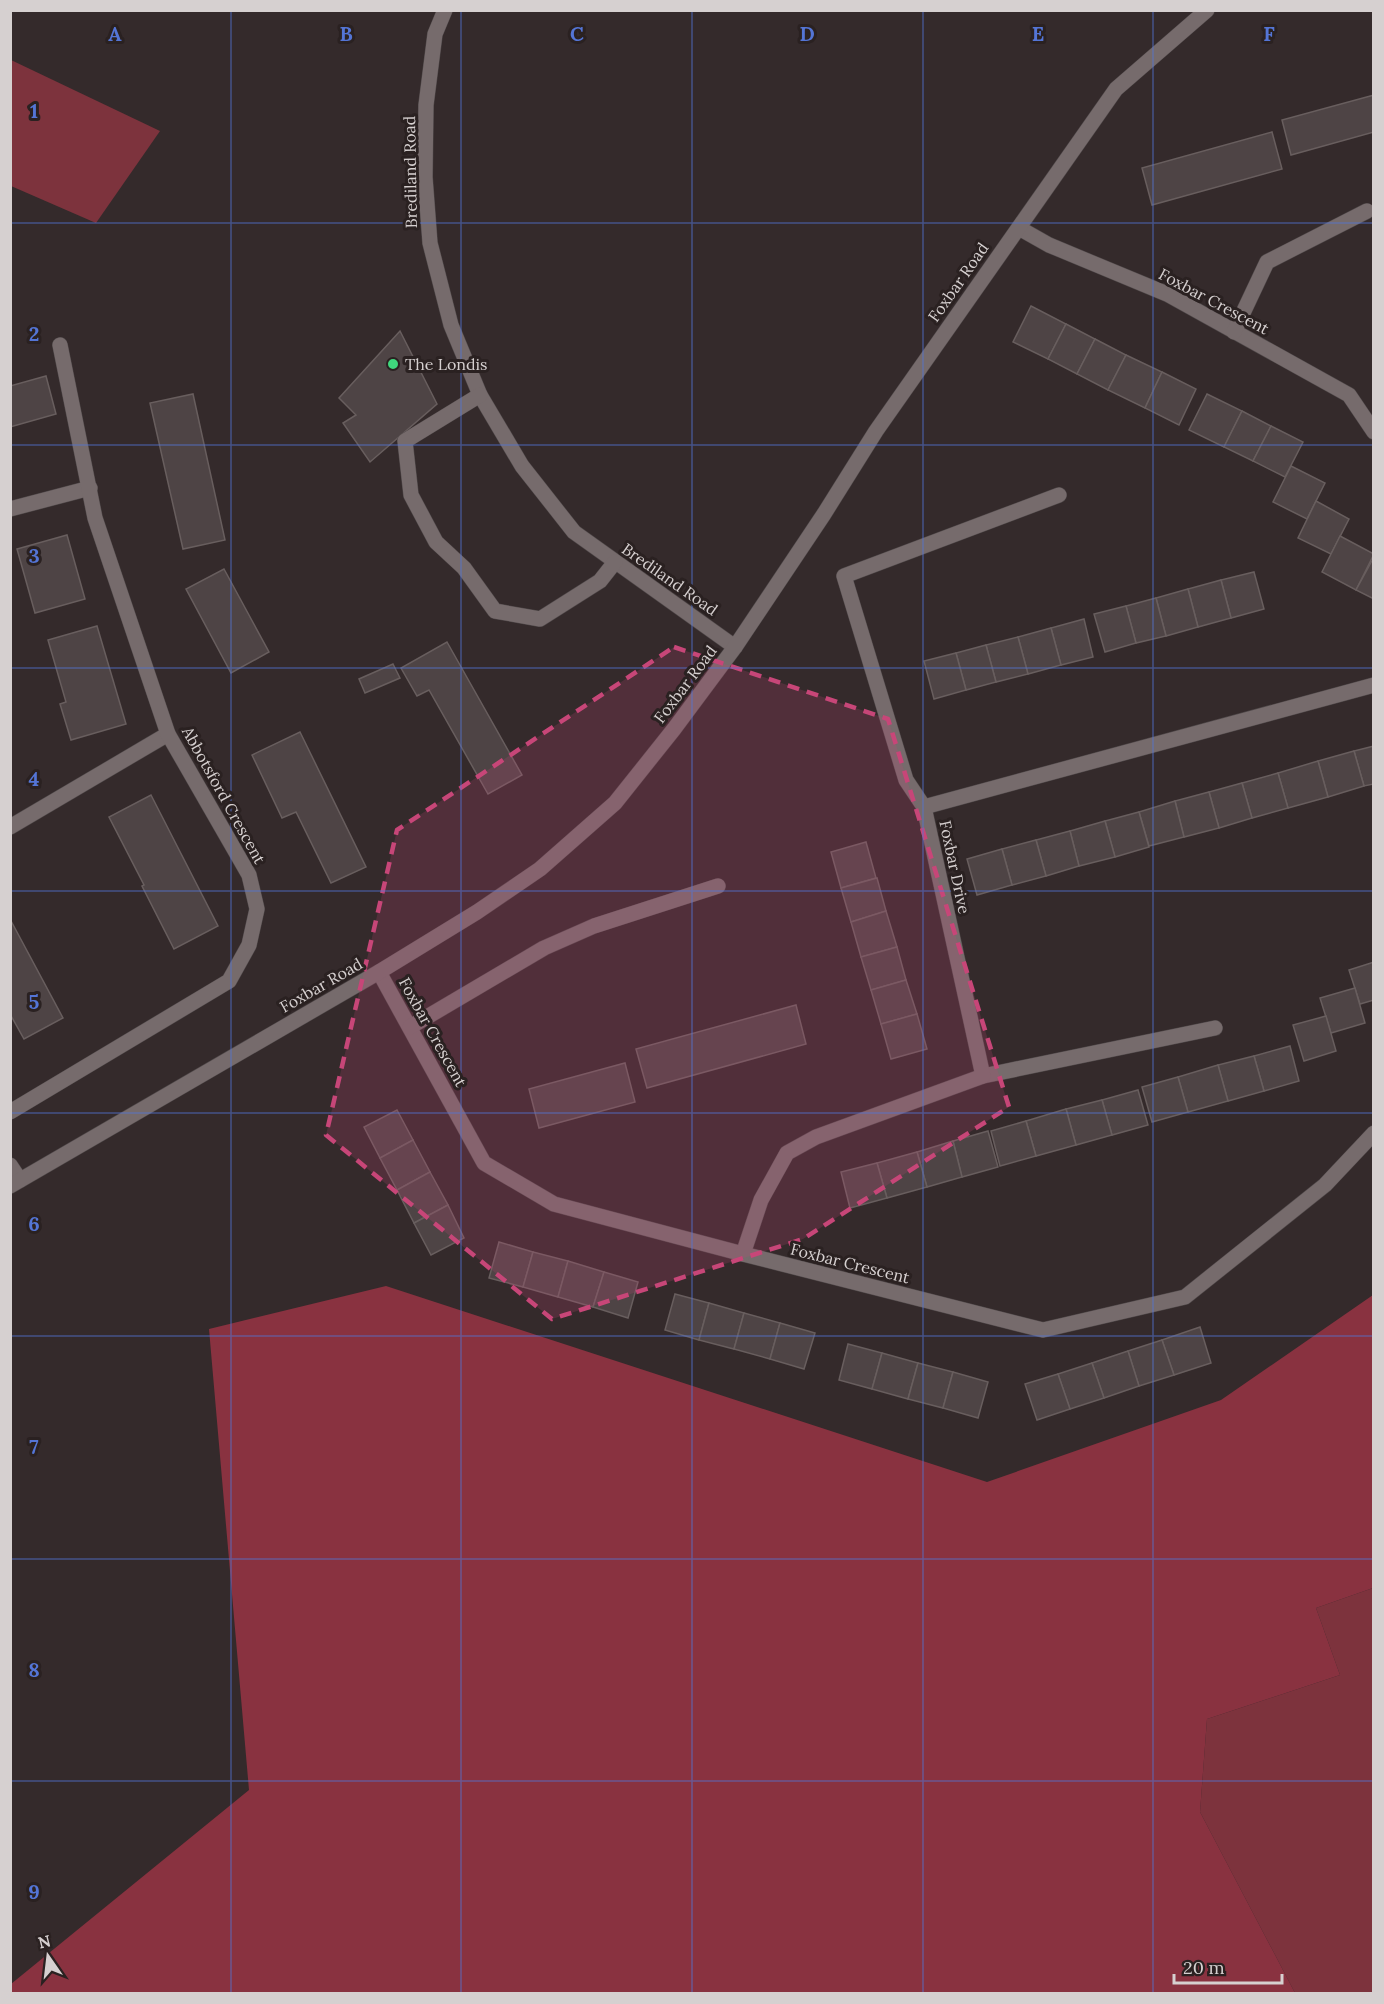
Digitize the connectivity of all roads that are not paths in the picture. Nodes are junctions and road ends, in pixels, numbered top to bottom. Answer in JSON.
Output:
{"nodes":[{"id":1,"x":445,"y":10,"type":"edge"},
{"id":2,"x":1207,"y":10,"type":"edge"},
{"id":3,"x":1366,"y":210,"type":"dead end"},
{"id":4,"x":1019,"y":228,"type":"junction"},
{"id":5,"x":1234,"y":332,"type":"junction"},
{"id":6,"x":60,"y":345,"type":"dead end"},
{"id":7,"x":480,"y":395,"type":"junction"},
{"id":8,"x":1374,"y":432,"type":"edge"},
{"id":9,"x":90,"y":488,"type":"junction"},
{"id":10,"x":1059,"y":495,"type":"dead end"},
{"id":11,"x":10,"y":509,"type":"edge"},
{"id":12,"x":615,"y":562,"type":"junction"},
{"id":13,"x":735,"y":647,"type":"junction"},
{"id":14,"x":1374,"y":685,"type":"edge"},
{"id":15,"x":168,"y":734,"type":"junction"},
{"id":16,"x":924,"y":807,"type":"junction"},
{"id":17,"x":10,"y":827,"type":"edge"},
{"id":18,"x":718,"y":886,"type":"dead end"},
{"id":19,"x":379,"y":972,"type":"junction"},
{"id":20,"x":410,"y":1027,"type":"junction"},
{"id":21,"x":1215,"y":1028,"type":"dead end"},
{"id":22,"x":983,"y":1076,"type":"junction"},
{"id":23,"x":10,"y":1112,"type":"edge"},
{"id":24,"x":1374,"y":1133,"type":"edge"},
{"id":25,"x":10,"y":1165,"type":"edge"},
{"id":26,"x":15,"y":1183,"type":"edge"},
{"id":27,"x":743,"y":1254,"type":"junction"}],
"edges":[{"from":1,"to":7,"type":"street","name":"Brediland Road"},
{"from":2,"to":4,"type":"street","name":"Foxbar Road"},
{"from":3,"to":5,"type":"street"},
{"from":4,"to":5,"type":"street","name":"Foxbar Crescent"},
{"from":4,"to":13,"type":"street","name":"Foxbar Road"},
{"from":5,"to":8,"type":"street","name":"Foxbar Crescent"},
{"from":6,"to":9,"type":"street","name":"Abbotsford Crescent"},
{"from":7,"to":12,"type":"street","name":"Brediland Road"},
{"from":7,"to":12,"type":"street"},
{"from":9,"to":11,"type":"street"},
{"from":9,"to":15,"type":"street","name":"Abbotsford Crescent"},
{"from":10,"to":16,"type":"street"},
{"from":12,"to":13,"type":"street","name":"Brediland Road"},
{"from":13,"to":19,"type":"street","name":"Foxbar Road"},
{"from":14,"to":16,"type":"street","name":"Foxbar Drive"},
{"from":15,"to":17,"type":"street"},
{"from":15,"to":23,"type":"street","name":"Abbotsford Crescent"},
{"from":16,"to":22,"type":"street","name":"Foxbar Drive"},
{"from":18,"to":20,"type":"street"},
{"from":19,"to":20,"type":"street","name":"Foxbar Crescent"},
{"from":19,"to":26,"type":"street","name":"Foxbar Road"},
{"from":20,"to":27,"type":"street","name":"Foxbar Crescent"},
{"from":21,"to":22,"type":"street"},
{"from":22,"to":27,"type":"street"},
{"from":24,"to":27,"type":"street","name":"Foxbar Crescent"},
{"from":25,"to":26,"type":"street"}]}
